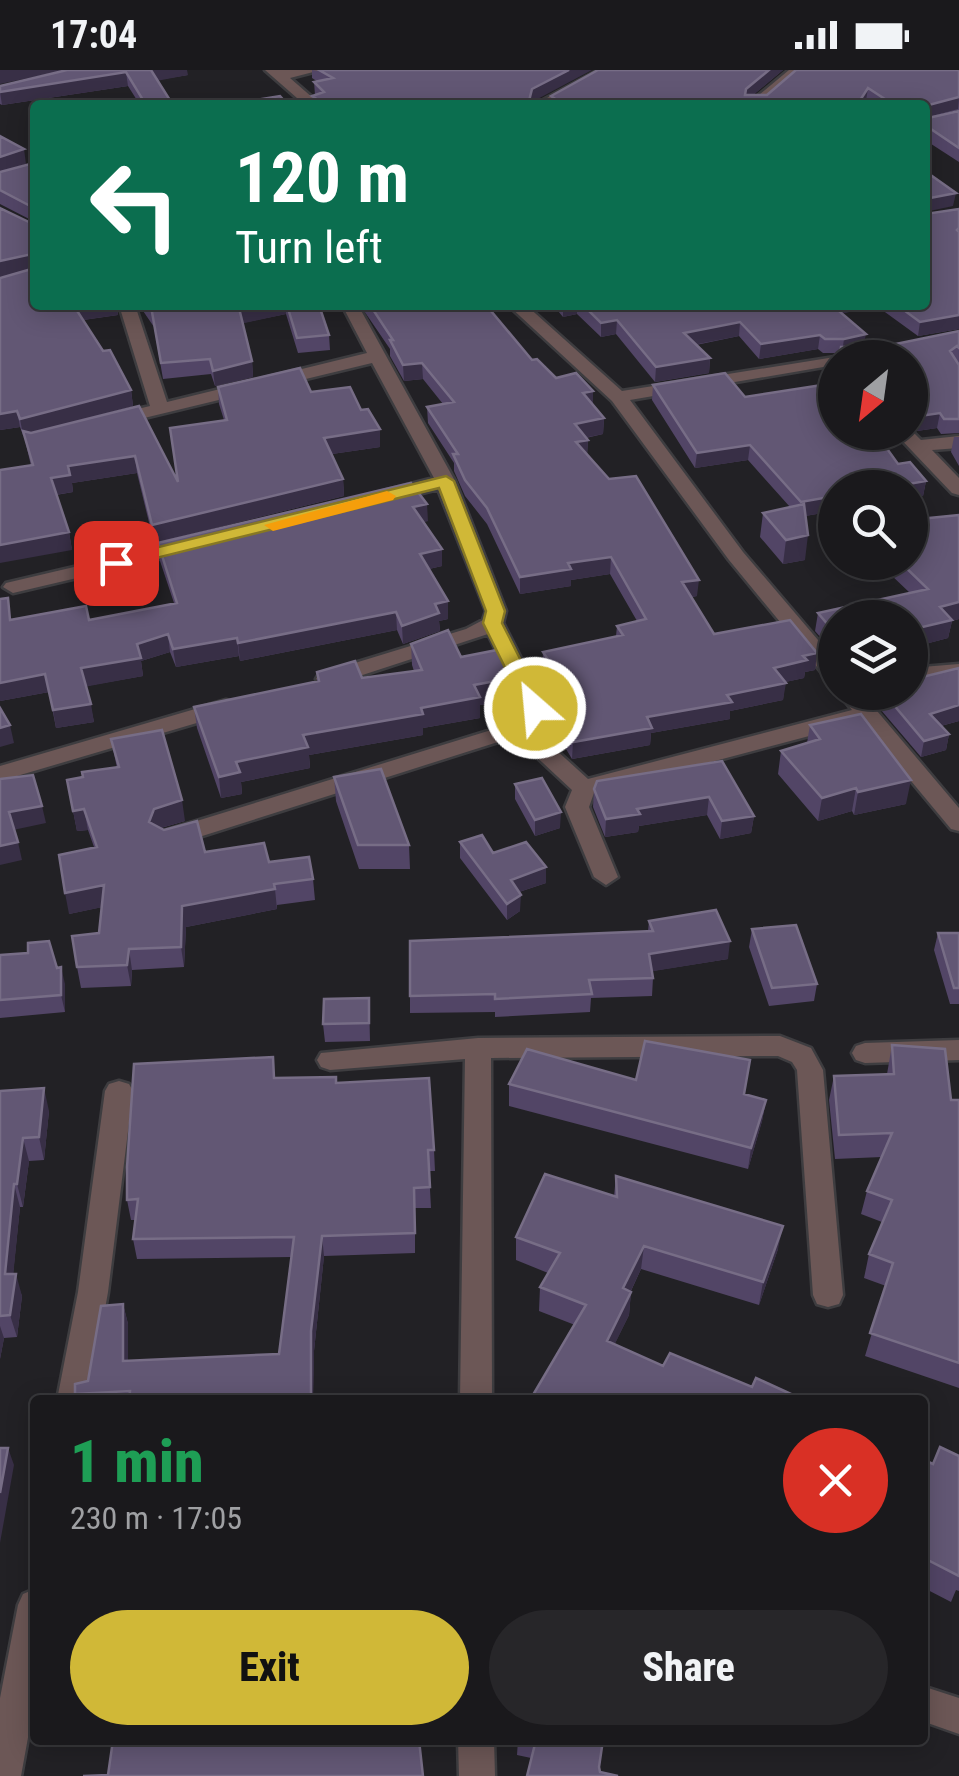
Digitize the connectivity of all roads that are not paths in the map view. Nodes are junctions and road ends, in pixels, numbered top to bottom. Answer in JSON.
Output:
{"nodes":[{"id":1,"x":314,"y":70,"type":"edge"},
{"id":2,"x":609,"y":70,"type":"edge"},
{"id":3,"x":797,"y":70,"type":"edge"},
{"id":4,"x":276,"y":73,"type":"edge"},
{"id":5,"x":308,"y":100,"type":"edge"},
{"id":6,"x":555,"y":100,"type":"edge"},
{"id":7,"x":760,"y":100,"type":"edge"},
{"id":8,"x":129,"y":310,"type":"edge"},
{"id":9,"x":353,"y":310,"type":"edge"},
{"id":10,"x":522,"y":310,"type":"edge"},
{"id":11,"x":378,"y":356,"type":"junction"},
{"id":12,"x":818,"y":367,"type":"edge"},
{"id":13,"x":618,"y":397,"type":"junction"},
{"id":14,"x":160,"y":408,"type":"junction"},
{"id":15,"x":87,"y":427,"type":"edge"},
{"id":16,"x":959,"y":442,"type":"edge"},
{"id":17,"x":928,"y":445,"type":"edge"},
{"id":18,"x":923,"y":450,"type":"edge"},
{"id":19,"x":446,"y":481,"type":"junction"},
{"id":20,"x":959,"y":489,"type":"edge"},
{"id":21,"x":358,"y":504,"type":"edge"},
{"id":22,"x":215,"y":539,"type":"edge"},
{"id":23,"x":13,"y":588,"type":"dead end"},
{"id":24,"x":493,"y":623,"type":"junction"},
{"id":25,"x":818,"y":654,"type":"edge"},
{"id":26,"x":959,"y":670,"type":"edge"},
{"id":27,"x":928,"y":673,"type":"edge"},
{"id":28,"x":303,"y":686,"type":"edge"},
{"id":29,"x":249,"y":701,"type":"edge"},
{"id":30,"x":535,"y":708,"type":"dead end"},
{"id":31,"x":861,"y":710,"type":"edge"},
{"id":32,"x":864,"y":714,"type":"junction"},
{"id":33,"x":0,"y":774,"type":"edge"},
{"id":34,"x":584,"y":788,"type":"junction"},
{"id":35,"x":959,"y":823,"type":"edge"},
{"id":36,"x":166,"y":839,"type":"edge"},
{"id":37,"x":606,"y":877,"type":"dead end"},
{"id":38,"x":478,"y":1048,"type":"junction"},
{"id":39,"x":959,"y":1050,"type":"edge"},
{"id":40,"x":865,"y":1053,"type":"dead end"},
{"id":41,"x":330,"y":1060,"type":"dead end"},
{"id":42,"x":119,"y":1091,"type":"dead end"},
{"id":43,"x":828,"y":1295,"type":"dead end"},
{"id":44,"x":74,"y":1395,"type":"edge"},
{"id":45,"x":476,"y":1395,"type":"edge"},
{"id":46,"x":30,"y":1632,"type":"edge"},
{"id":47,"x":928,"y":1705,"type":"edge"},
{"id":48,"x":959,"y":1716,"type":"edge"},
{"id":49,"x":476,"y":1745,"type":"edge"},
{"id":50,"x":3,"y":1776,"type":"edge"},
{"id":51,"x":476,"y":1776,"type":"edge"}],
"edges":[{"from":1,"to":4,"type":"street"},
{"from":2,"to":6,"type":"street"},
{"from":3,"to":7,"type":"street"},
{"from":4,"to":5,"type":"street"},
{"from":8,"to":14,"type":"street"},
{"from":9,"to":11,"type":"street"},
{"from":10,"to":13,"type":"street"},
{"from":11,"to":14,"type":"street"},
{"from":11,"to":19,"type":"street"},
{"from":12,"to":13,"type":"street"},
{"from":13,"to":25,"type":"street"},
{"from":14,"to":15,"type":"street"},
{"from":16,"to":17,"type":"street"},
{"from":18,"to":20,"type":"street"},
{"from":19,"to":21,"type":"street"},
{"from":19,"to":24,"type":"street"},
{"from":22,"to":23,"type":"street"},
{"from":24,"to":28,"type":"street"},
{"from":24,"to":30,"type":"street"},
{"from":26,"to":27,"type":"street"},
{"from":29,"to":33,"type":"street"},
{"from":31,"to":32,"type":"street"},
{"from":32,"to":34,"type":"street"},
{"from":32,"to":35,"type":"street"},
{"from":34,"to":36,"type":"street"},
{"from":34,"to":37,"type":"street"},
{"from":38,"to":41,"type":"street"},
{"from":38,"to":43,"type":"street"},
{"from":38,"to":45,"type":"street"},
{"from":39,"to":40,"type":"street"},
{"from":42,"to":44,"type":"street"},
{"from":46,"to":50,"type":"street"},
{"from":47,"to":48,"type":"street"},
{"from":49,"to":51,"type":"street"}]}
